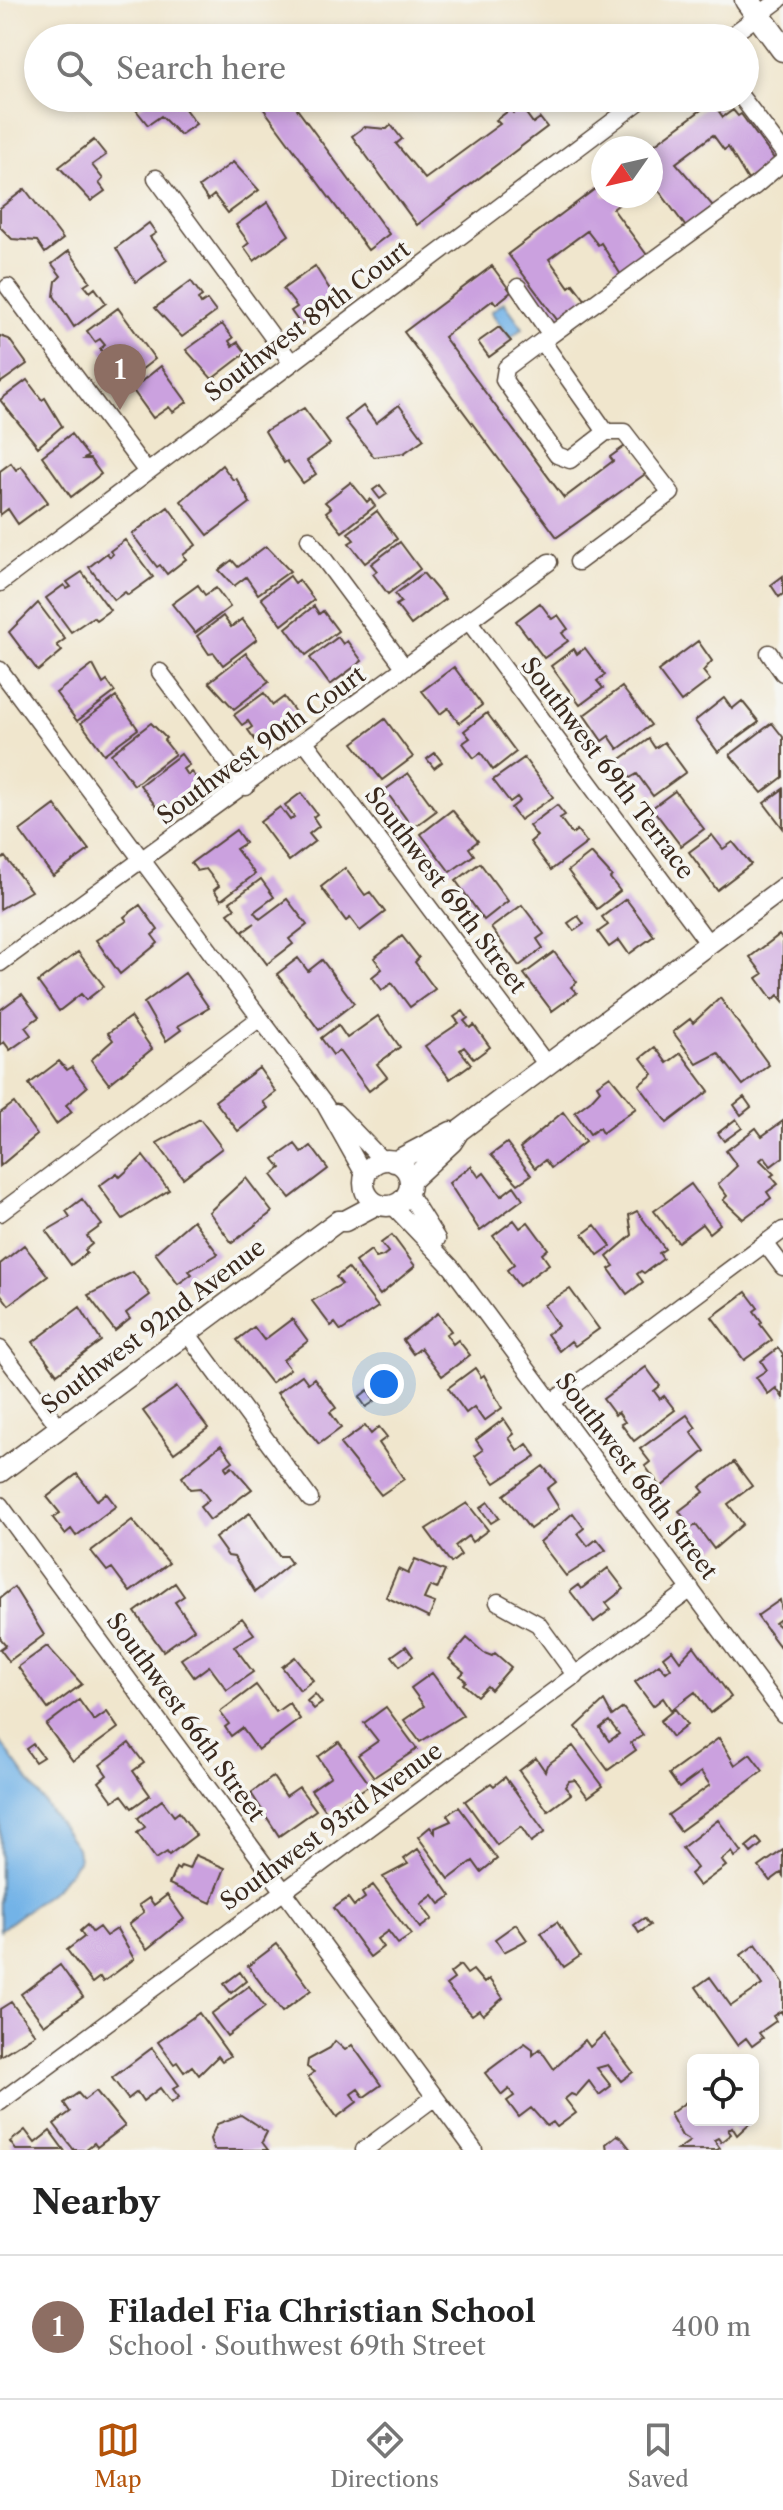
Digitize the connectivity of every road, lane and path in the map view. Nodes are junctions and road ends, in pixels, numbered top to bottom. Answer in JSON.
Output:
{"nodes":[{"id":1,"x":779,"y":0,"type":"edge"},
{"id":2,"x":753,"y":8,"type":"edge"},
{"id":3,"x":740,"y":24,"type":"edge"},
{"id":4,"x":783,"y":49,"type":"edge"},
{"id":5,"x":625,"y":112,"type":"edge"},
{"id":6,"x":753,"y":112,"type":"edge"},
{"id":7,"x":783,"y":152,"type":"edge"},
{"id":8,"x":783,"y":162,"type":"edge"},
{"id":9,"x":156,"y":178,"type":"dead end"},
{"id":10,"x":8,"y":287,"type":"dead end"},
{"id":11,"x":518,"y":287,"type":"dead end"},
{"id":12,"x":546,"y":338,"type":"junction"},
{"id":13,"x":291,"y":362,"type":"junction"},
{"id":14,"x":606,"y":432,"type":"junction"},
{"id":15,"x":147,"y":472,"type":"junction"},
{"id":16,"x":309,"y":539,"type":"dead end"},
{"id":17,"x":549,"y":562,"type":"dead end"},
{"id":18,"x":578,"y":562,"type":"dead end"},
{"id":19,"x":0,"y":583,"type":"edge"},
{"id":20,"x":468,"y":620,"type":"junction"},
{"id":21,"x":769,"y":653,"type":"dead end"},
{"id":22,"x":405,"y":668,"type":"junction"},
{"id":23,"x":0,"y":670,"type":"edge"},
{"id":24,"x":160,"y":672,"type":"dead end"},
{"id":25,"x":783,"y":673,"type":"edge"},
{"id":26,"x":306,"y":743,"type":"junction"},
{"id":27,"x":246,"y":787,"type":"junction"},
{"id":28,"x":141,"y":859,"type":"junction"},
{"id":29,"x":783,"y":888,"type":"edge"},
{"id":30,"x":709,"y":944,"type":"junction"},
{"id":31,"x":0,"y":963,"type":"edge"},
{"id":32,"x":260,"y":1018,"type":"junction"},
{"id":33,"x":547,"y":1065,"type":"junction"},
{"id":34,"x":325,"y":1105,"type":"junction"},
{"id":35,"x":459,"y":1131,"type":"junction"},
{"id":36,"x":388,"y":1161,"type":"junction"},
{"id":37,"x":386,"y":1192,"type":"junction"},
{"id":38,"x":0,"y":1213,"type":"edge"},
{"id":39,"x":783,"y":1230,"type":"edge"},
{"id":40,"x":765,"y":1243,"type":"junction"},
{"id":41,"x":783,"y":1267,"type":"edge"},
{"id":42,"x":187,"y":1333,"type":"junction"},
{"id":43,"x":0,"y":1349,"type":"edge"},
{"id":44,"x":552,"y":1402,"type":"junction"},
{"id":45,"x":60,"y":1428,"type":"junction"},
{"id":46,"x":0,"y":1472,"type":"edge"},
{"id":47,"x":310,"y":1499,"type":"dead end"},
{"id":48,"x":0,"y":1505,"type":"edge"},
{"id":49,"x":691,"y":1589,"type":"junction"},
{"id":50,"x":498,"y":1602,"type":"dead end"},
{"id":51,"x":576,"y":1676,"type":"junction"},
{"id":52,"x":780,"y":1704,"type":"edge"},
{"id":53,"x":284,"y":1891,"type":"junction"},
{"id":54,"x":435,"y":2097,"type":"junction"},
{"id":55,"x":0,"y":2102,"type":"edge"},
{"id":56,"x":364,"y":2150,"type":"edge"},
{"id":57,"x":474,"y":2150,"type":"edge"}],
"edges":[{"from":1,"to":2,"type":"street"},
{"from":2,"to":3,"type":"street"},
{"from":2,"to":4,"type":"main road"},
{"from":5,"to":13,"type":"street","name":"Southwest 89th Court"},
{"from":6,"to":7,"type":"street"},
{"from":8,"to":12,"type":"street"},
{"from":9,"to":13,"type":"street"},
{"from":10,"to":15,"type":"street"},
{"from":11,"to":12,"type":"street"},
{"from":12,"to":14,"type":"street"},
{"from":12,"to":14,"type":"street"},
{"from":13,"to":15,"type":"street","name":"Southwest 89th Court"},
{"from":14,"to":18,"type":"street"},
{"from":15,"to":19,"type":"street","name":"Southwest 89th Court"},
{"from":16,"to":22,"type":"street"},
{"from":17,"to":20,"type":"street","name":"Southwest 90th Court"},
{"from":20,"to":22,"type":"street","name":"Southwest 90th Court"},
{"from":20,"to":30,"type":"street","name":"Southwest 69th Terrace"},
{"from":21,"to":25,"type":"street"},
{"from":22,"to":26,"type":"street","name":"Southwest 90th Court"},
{"from":23,"to":28,"type":"street","name":"Southwest 68th Street"},
{"from":24,"to":27,"type":"street"},
{"from":26,"to":27,"type":"street","name":"Southwest 90th Court"},
{"from":26,"to":33,"type":"street","name":"Southwest 69th Street"},
{"from":27,"to":28,"type":"street","name":"Southwest 90th Court"},
{"from":28,"to":31,"type":"street","name":"Southwest 90th Court"},
{"from":28,"to":32,"type":"street","name":"Southwest 68th Street"},
{"from":29,"to":30,"type":"street","name":"Southwest 92nd Avenue"},
{"from":30,"to":33,"type":"street","name":"Southwest 92nd Avenue"},
{"from":32,"to":34,"type":"street","name":"Southwest 68th Street"},
{"from":32,"to":38,"type":"street"},
{"from":33,"to":35,"type":"street","name":"Southwest 92nd Avenue"},
{"from":34,"to":36,"type":"street","name":"Southwest 68th Street"},
{"from":34,"to":37,"type":"street","name":"Southwest 68th Street"},
{"from":35,"to":36,"type":"street","name":"Southwest 92nd Avenue"},
{"from":35,"to":37,"type":"street","name":"Southwest 92nd Avenue"},
{"from":36,"to":37,"type":"street","name":"Southwest 92nd Avenue"},
{"from":36,"to":37,"type":"street"},
{"from":37,"to":42,"type":"street","name":"Southwest 92nd Avenue"},
{"from":37,"to":44,"type":"street","name":"Southwest 68th Street"},
{"from":39,"to":40,"type":"street"},
{"from":40,"to":41,"type":"street"},
{"from":40,"to":44,"type":"street"},
{"from":42,"to":45,"type":"street","name":"Southwest 92nd Avenue"},
{"from":42,"to":47,"type":"street"},
{"from":43,"to":45,"type":"street"},
{"from":44,"to":49,"type":"street","name":"Southwest 68th Street"},
{"from":45,"to":46,"type":"street","name":"Southwest 92nd Avenue"},
{"from":48,"to":53,"type":"street","name":"Southwest 66th Street"},
{"from":49,"to":51,"type":"street","name":"Southwest 93rd Avenue"},
{"from":49,"to":52,"type":"street","name":"Southwest 68th Street"},
{"from":50,"to":51,"type":"street"},
{"from":51,"to":53,"type":"street","name":"Southwest 93rd Avenue"},
{"from":53,"to":54,"type":"street","name":"Southwest 66th Street"},
{"from":53,"to":55,"type":"street","name":"Southwest 93rd Avenue"},
{"from":54,"to":56,"type":"street"},
{"from":54,"to":57,"type":"street","name":"Southwest 66th Street"}]}
